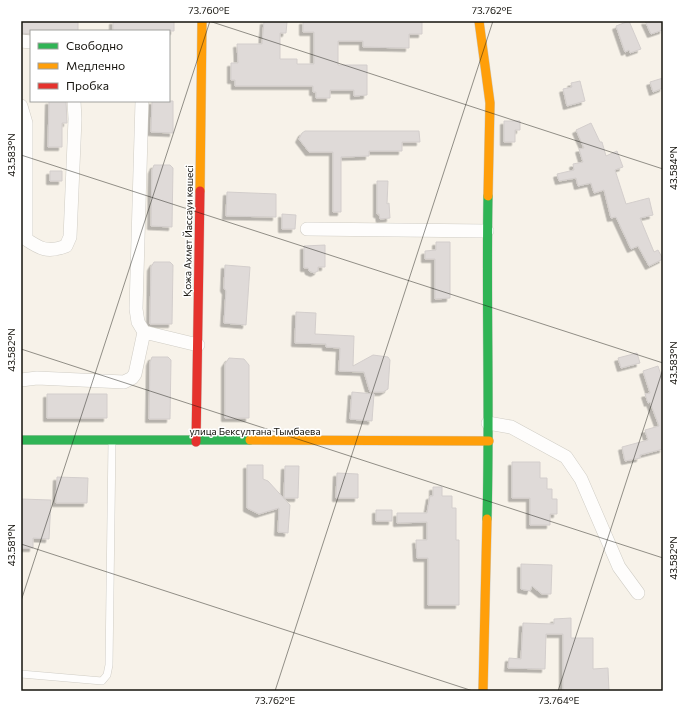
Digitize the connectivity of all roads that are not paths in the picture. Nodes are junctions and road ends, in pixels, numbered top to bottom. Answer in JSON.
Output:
{"nodes":[{"id":1,"x":202,"y":21,"type":"edge"},
{"id":2,"x":479,"y":21,"type":"edge"},
{"id":3,"x":74,"y":102,"type":"edge"},
{"id":4,"x":142,"y":102,"type":"edge"},
{"id":5,"x":21,"y":106,"type":"edge"},
{"id":6,"x":307,"y":229,"type":"dead end"},
{"id":7,"x":488,"y":231,"type":"junction"},
{"id":8,"x":24,"y":238,"type":"edge"},
{"id":9,"x":144,"y":332,"type":"junction"},
{"id":10,"x":198,"y":345,"type":"junction"},
{"id":11,"x":21,"y":380,"type":"edge"},
{"id":12,"x":488,"y":423,"type":"junction"},
{"id":13,"x":21,"y":440,"type":"edge"},
{"id":14,"x":112,"y":440,"type":"junction"},
{"id":15,"x":489,"y":441,"type":"junction"},
{"id":16,"x":196,"y":442,"type":"junction"},
{"id":17,"x":638,"y":593,"type":"dead end"},
{"id":18,"x":21,"y":674,"type":"edge"},
{"id":19,"x":483,"y":691,"type":"edge"}],
"edges":[{"from":1,"to":10,"type":"street","name":"Қожа Ахмет Йассауи көшесі"},
{"from":2,"to":7,"type":"street"},
{"from":3,"to":8,"type":"street"},
{"from":4,"to":9,"type":"street"},
{"from":5,"to":8,"type":"street"},
{"from":6,"to":7,"type":"street"},
{"from":7,"to":12,"type":"street"},
{"from":9,"to":10,"type":"street"},
{"from":9,"to":11,"type":"street"},
{"from":10,"to":16,"type":"street","name":"Қожа Ахмет Йассауи көшесі"},
{"from":12,"to":15,"type":"street"},
{"from":12,"to":17,"type":"street"},
{"from":13,"to":14,"type":"street","name":"улица Бексултана Тымбаева"},
{"from":14,"to":16,"type":"street","name":"улица Бексултана Тымбаева"},
{"from":14,"to":18,"type":"lane"},
{"from":15,"to":16,"type":"street","name":"улица Бексултана Тымбаева"},
{"from":15,"to":19,"type":"street"}]}
